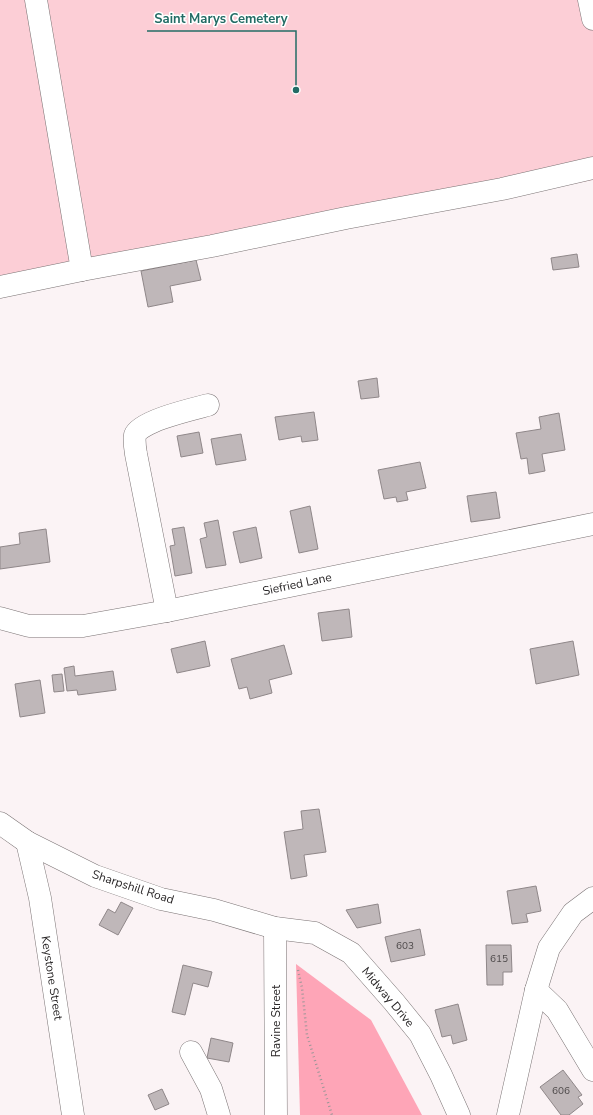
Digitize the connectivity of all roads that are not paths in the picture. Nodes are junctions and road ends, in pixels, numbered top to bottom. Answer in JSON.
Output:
{"nodes":[{"id":1,"x":36,"y":0,"type":"edge"},
{"id":2,"x":590,"y":0,"type":"edge"},
{"id":3,"x":593,"y":19,"type":"edge"},
{"id":4,"x":593,"y":168,"type":"edge"},
{"id":5,"x":82,"y":270,"type":"junction"},
{"id":6,"x":0,"y":286,"type":"edge"},
{"id":7,"x":208,"y":405,"type":"dead end"},
{"id":8,"x":593,"y":524,"type":"edge"},
{"id":9,"x":167,"y":610,"type":"junction"},
{"id":10,"x":0,"y":618,"type":"edge"},
{"id":11,"x":0,"y":823,"type":"edge"},
{"id":12,"x":27,"y":842,"type":"junction"},
{"id":13,"x":593,"y":898,"type":"edge"},
{"id":14,"x":275,"y":928,"type":"junction"},
{"id":15,"x":536,"y":990,"type":"junction"},
{"id":16,"x":190,"y":1052,"type":"dead end"},
{"id":17,"x":593,"y":1070,"type":"edge"},
{"id":18,"x":72,"y":1115,"type":"edge"},
{"id":19,"x":219,"y":1115,"type":"edge"},
{"id":20,"x":276,"y":1115,"type":"edge"},
{"id":21,"x":459,"y":1115,"type":"edge"},
{"id":22,"x":508,"y":1115,"type":"edge"}],
"edges":[{"from":1,"to":5,"type":"street"},
{"from":2,"to":3,"type":"street"},
{"from":4,"to":5,"type":"street"},
{"from":5,"to":6,"type":"street"},
{"from":7,"to":9,"type":"street"},
{"from":8,"to":9,"type":"street","name":"Siefried Lane"},
{"from":9,"to":10,"type":"street","name":"Siefried Lane"},
{"from":11,"to":12,"type":"street","name":"Sharpshill Road"},
{"from":12,"to":14,"type":"street","name":"Sharpshill Road"},
{"from":12,"to":18,"type":"street","name":"Keystone Street"},
{"from":13,"to":15,"type":"street"},
{"from":14,"to":20,"type":"street","name":"Ravine Street"},
{"from":14,"to":21,"type":"street","name":"Midway Drive"},
{"from":15,"to":17,"type":"street"},
{"from":15,"to":22,"type":"street"},
{"from":16,"to":19,"type":"street"}]}
